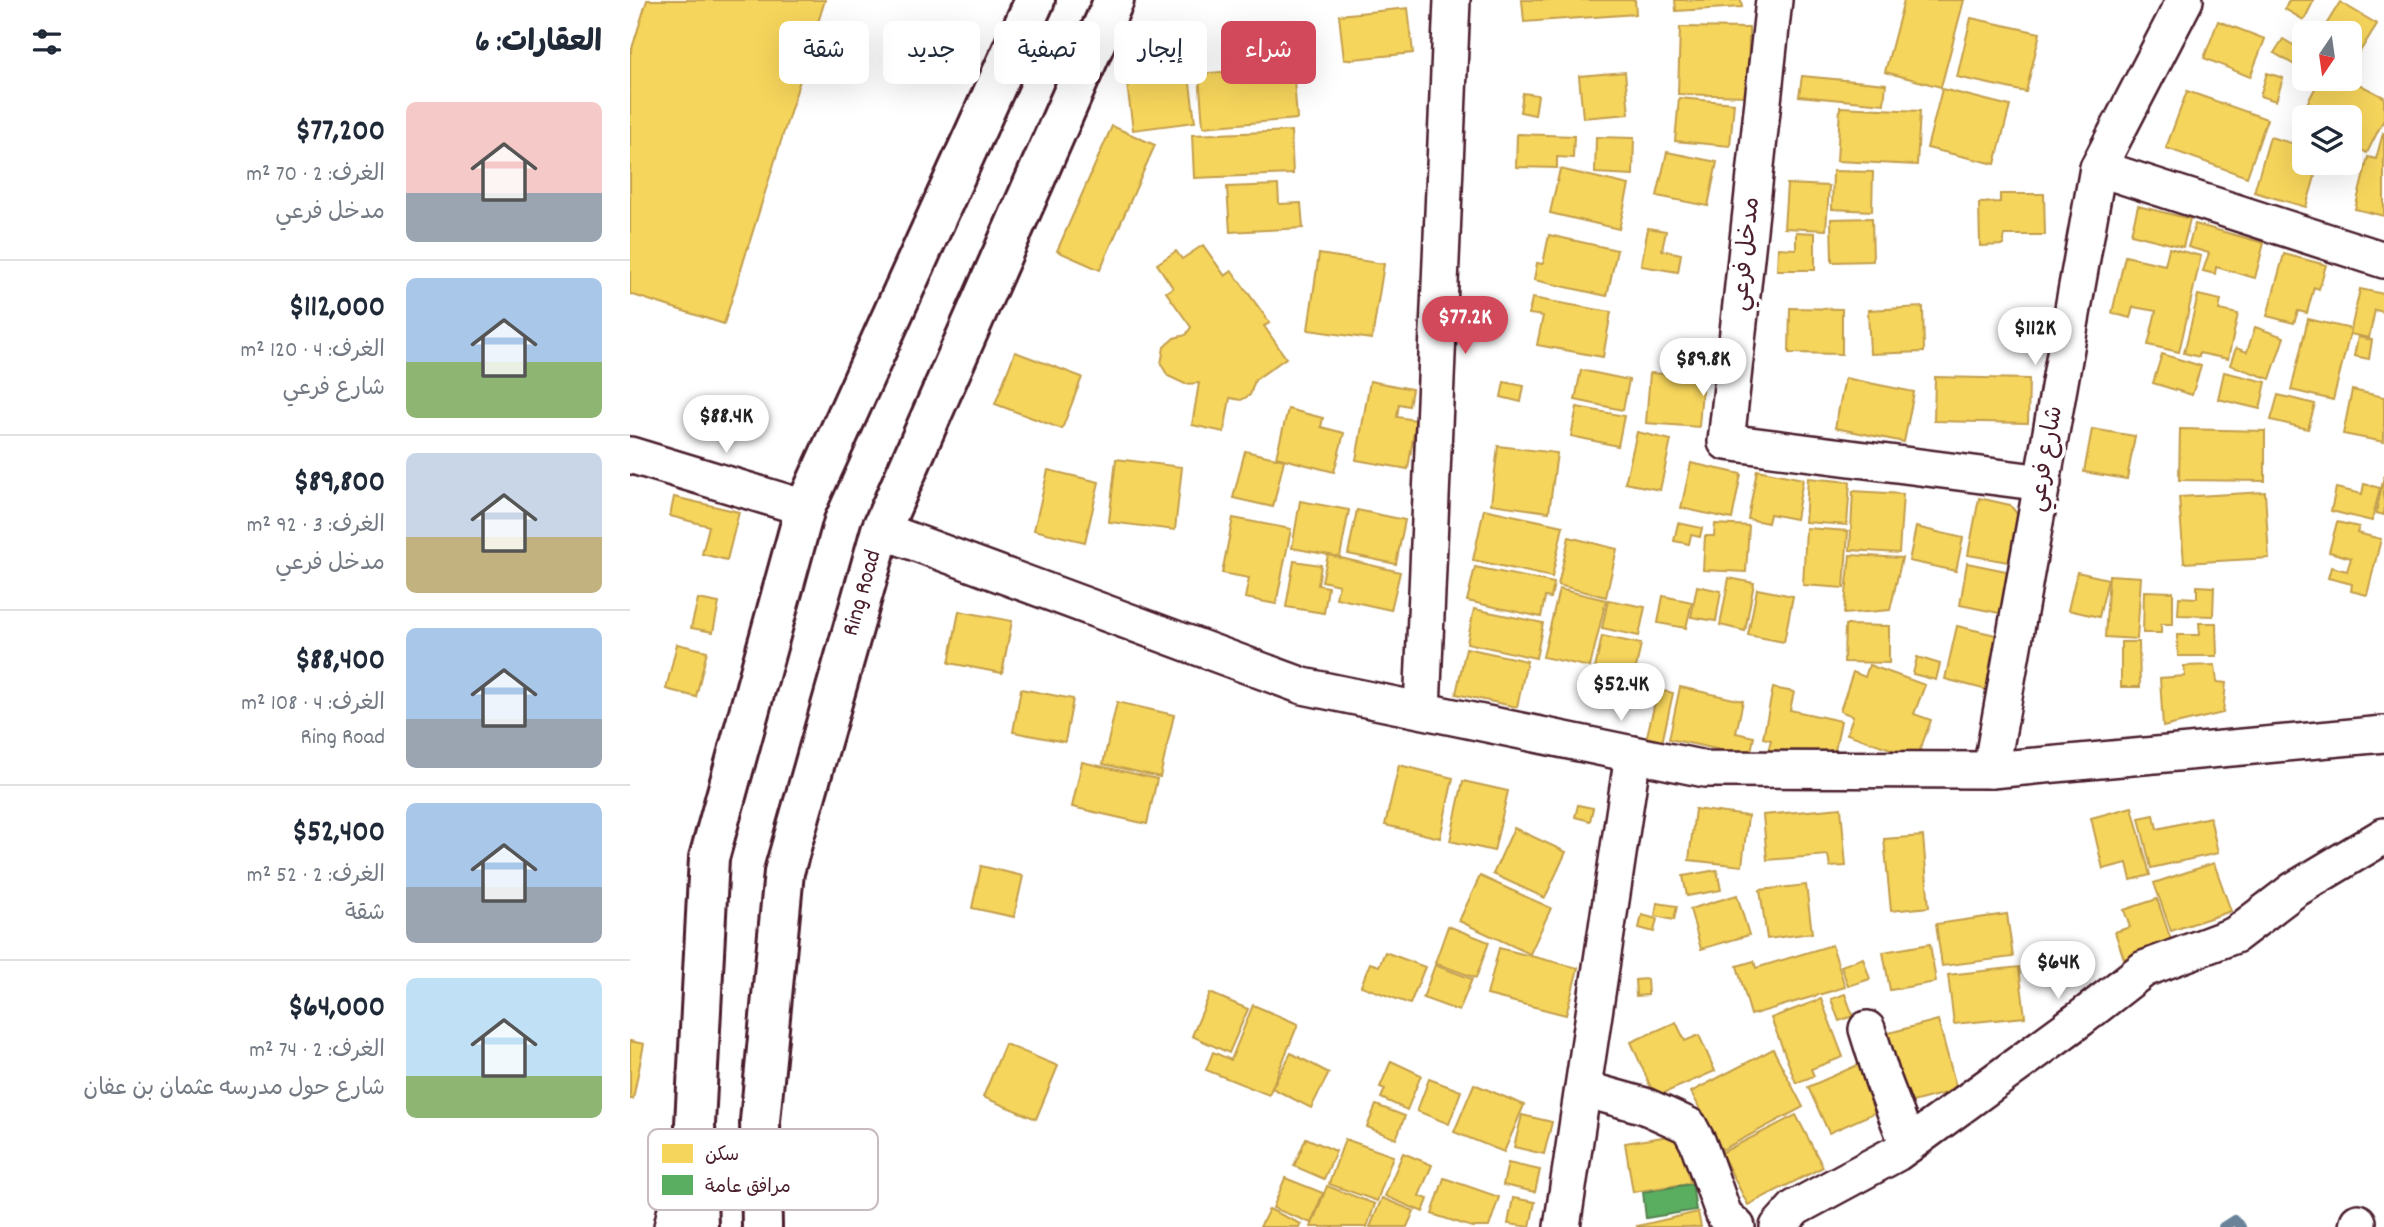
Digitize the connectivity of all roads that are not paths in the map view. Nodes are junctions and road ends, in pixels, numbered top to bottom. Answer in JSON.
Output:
{"nodes":[{"id":1,"x":1035,"y":0,"type":"edge"},
{"id":2,"x":1114,"y":0,"type":"edge"},
{"id":3,"x":1452,"y":0,"type":"edge"},
{"id":4,"x":1774,"y":0,"type":"edge"},
{"id":5,"x":2185,"y":0,"type":"edge"},
{"id":6,"x":2098,"y":168,"type":"junction"},
{"id":7,"x":2384,"y":260,"type":"edge"},
{"id":8,"x":630,"y":455,"type":"edge"},
{"id":9,"x":2043,"y":483,"type":"junction"},
{"id":10,"x":805,"y":508,"type":"junction"},
{"id":11,"x":881,"y":530,"type":"junction"},
{"id":12,"x":1422,"y":710,"type":"junction"},
{"id":13,"x":2384,"y":734,"type":"edge"},
{"id":14,"x":1633,"y":754,"type":"junction"},
{"id":15,"x":1991,"y":770,"type":"junction"},
{"id":16,"x":2384,"y":836,"type":"edge"},
{"id":17,"x":1867,"y":1029,"type":"dead end"},
{"id":18,"x":1584,"y":1089,"type":"junction"},
{"id":19,"x":695,"y":1124,"type":"junction"},
{"id":20,"x":694,"y":1129,"type":"edge"},
{"id":21,"x":695,"y":1129,"type":"edge"},
{"id":22,"x":760,"y":1129,"type":"edge"},
{"id":23,"x":1908,"y":1145,"type":"junction"},
{"id":24,"x":1562,"y":1227,"type":"edge"},
{"id":25,"x":1737,"y":1227,"type":"edge"},
{"id":26,"x":1778,"y":1227,"type":"edge"}],
"edges":[{"from":1,"to":10,"type":"main road"},
{"from":2,"to":11,"type":"main road","name":"Ring Road"},
{"from":3,"to":12,"type":"street"},
{"from":4,"to":9,"type":"street","name":"مدخل فرعي"},
{"from":5,"to":6,"type":"street","name":"شارع فرعي"},
{"from":6,"to":7,"type":"street"},
{"from":6,"to":9,"type":"street","name":"شارع فرعي"},
{"from":8,"to":10,"type":"street"},
{"from":9,"to":15,"type":"street","name":"شارع فرعي"},
{"from":10,"to":19,"type":"main road"},
{"from":11,"to":12,"type":"street"},
{"from":11,"to":22,"type":"main road","name":"Ring Road"},
{"from":12,"to":14,"type":"street"},
{"from":13,"to":15,"type":"street"},
{"from":14,"to":15,"type":"street"},
{"from":14,"to":18,"type":"street"},
{"from":16,"to":23,"type":"street"},
{"from":17,"to":23,"type":"street"},
{"from":18,"to":24,"type":"street"},
{"from":18,"to":25,"type":"street"},
{"from":19,"to":20,"type":"street"},
{"from":19,"to":21,"type":"main road"},
{"from":23,"to":26,"type":"street"}]}
